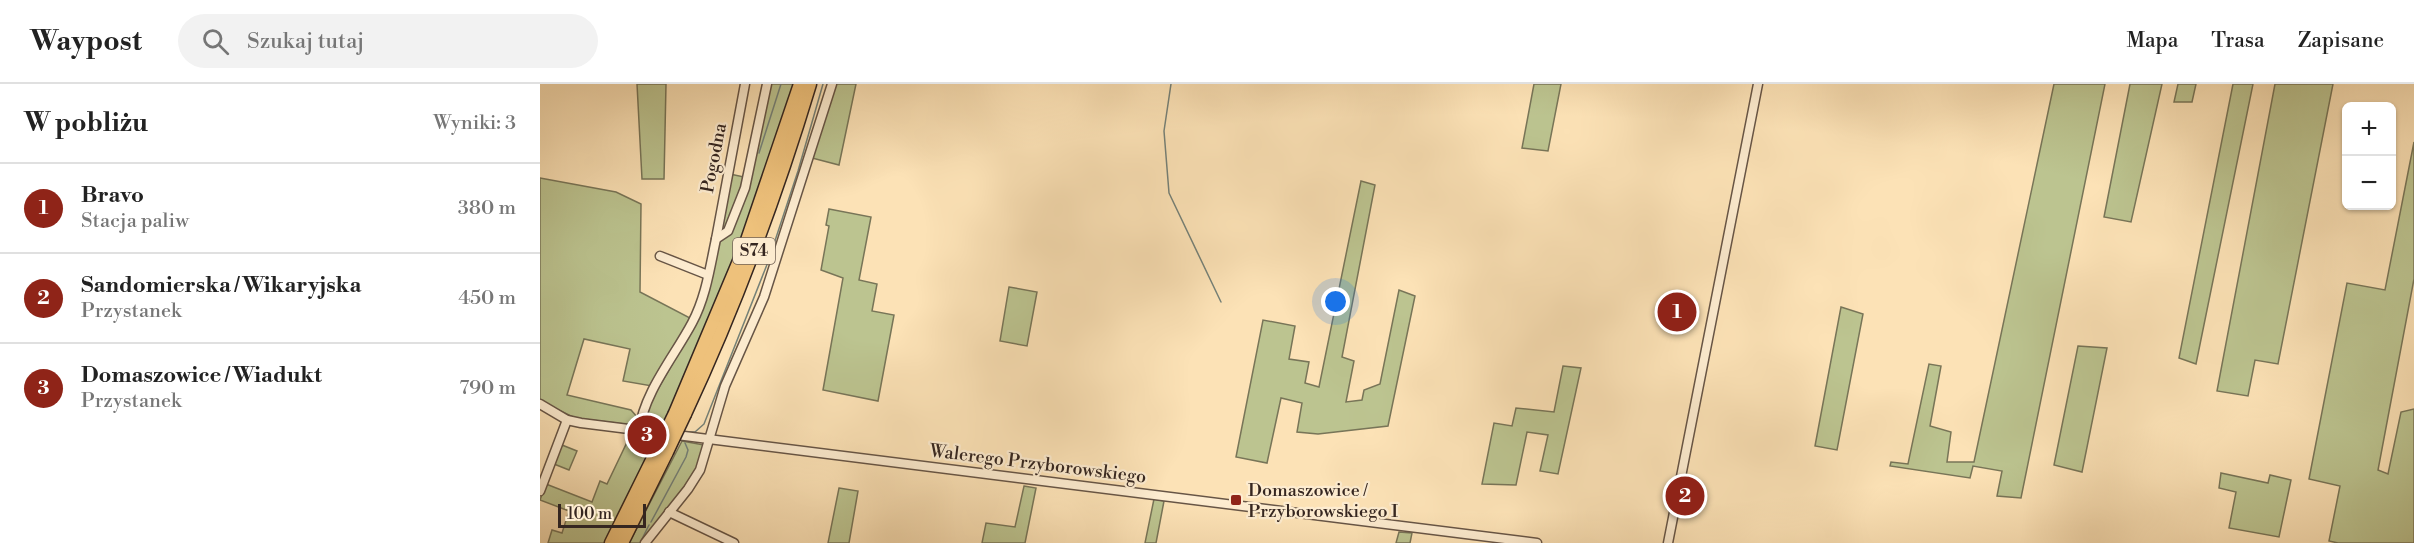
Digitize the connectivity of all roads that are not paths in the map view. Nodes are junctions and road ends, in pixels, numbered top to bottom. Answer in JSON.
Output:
{"nodes":[{"id":1,"x":745,"y":84,"type":"edge"},
{"id":2,"x":767,"y":84,"type":"edge"},
{"id":3,"x":800,"y":84,"type":"edge"},
{"id":4,"x":810,"y":84,"type":"edge"},
{"id":5,"x":832,"y":84,"type":"edge"},
{"id":6,"x":1758,"y":84,"type":"edge"},
{"id":7,"x":716,"y":239,"type":"junction"},
{"id":8,"x":660,"y":256,"type":"dead end"},
{"id":9,"x":708,"y":275,"type":"junction"},
{"id":10,"x":540,"y":404,"type":"edge"},
{"id":11,"x":680,"y":413,"type":"junction"},
{"id":12,"x":567,"y":420,"type":"junction"},
{"id":13,"x":639,"y":431,"type":"junction"},
{"id":14,"x":710,"y":440,"type":"junction"},
{"id":15,"x":662,"y":451,"type":"junction"},
{"id":16,"x":540,"y":490,"type":"edge"},
{"id":17,"x":669,"y":512,"type":"junction"},
{"id":18,"x":611,"y":543,"type":"edge"},
{"id":19,"x":622,"y":543,"type":"edge"},
{"id":20,"x":645,"y":543,"type":"edge"},
{"id":21,"x":734,"y":543,"type":"edge"},
{"id":22,"x":1537,"y":543,"type":"edge"},
{"id":23,"x":1668,"y":543,"type":"edge"}],
"edges":[{"from":1,"to":7,"type":"street","name":"Pogodna"},
{"from":2,"to":7,"type":"street"},
{"from":3,"to":11,"type":"highway","number":"S74"},
{"from":4,"to":11,"type":"highway","number":"S74"},
{"from":5,"to":14,"type":"street"},
{"from":6,"to":23,"type":"street"},
{"from":7,"to":9,"type":"street","name":"Pogodna"},
{"from":8,"to":9,"type":"street"},
{"from":9,"to":13,"type":"street","name":"Pogodna"},
{"from":10,"to":12,"type":"street","name":"Walerego Przyborowskiego"},
{"from":11,"to":15,"type":"highway","number":"S74","bridge":true},
{"from":12,"to":13,"type":"street","name":"Walerego Przyborowskiego"},
{"from":12,"to":16,"type":"street"},
{"from":13,"to":14,"type":"street","name":"Walerego Przyborowskiego"},
{"from":14,"to":17,"type":"street"},
{"from":14,"to":22,"type":"street","name":"Walerego Przyborowskiego"},
{"from":15,"to":18,"type":"highway","number":"S74"},
{"from":15,"to":19,"type":"highway","number":"S74"},
{"from":17,"to":20,"type":"street"},
{"from":17,"to":21,"type":"street"}]}
